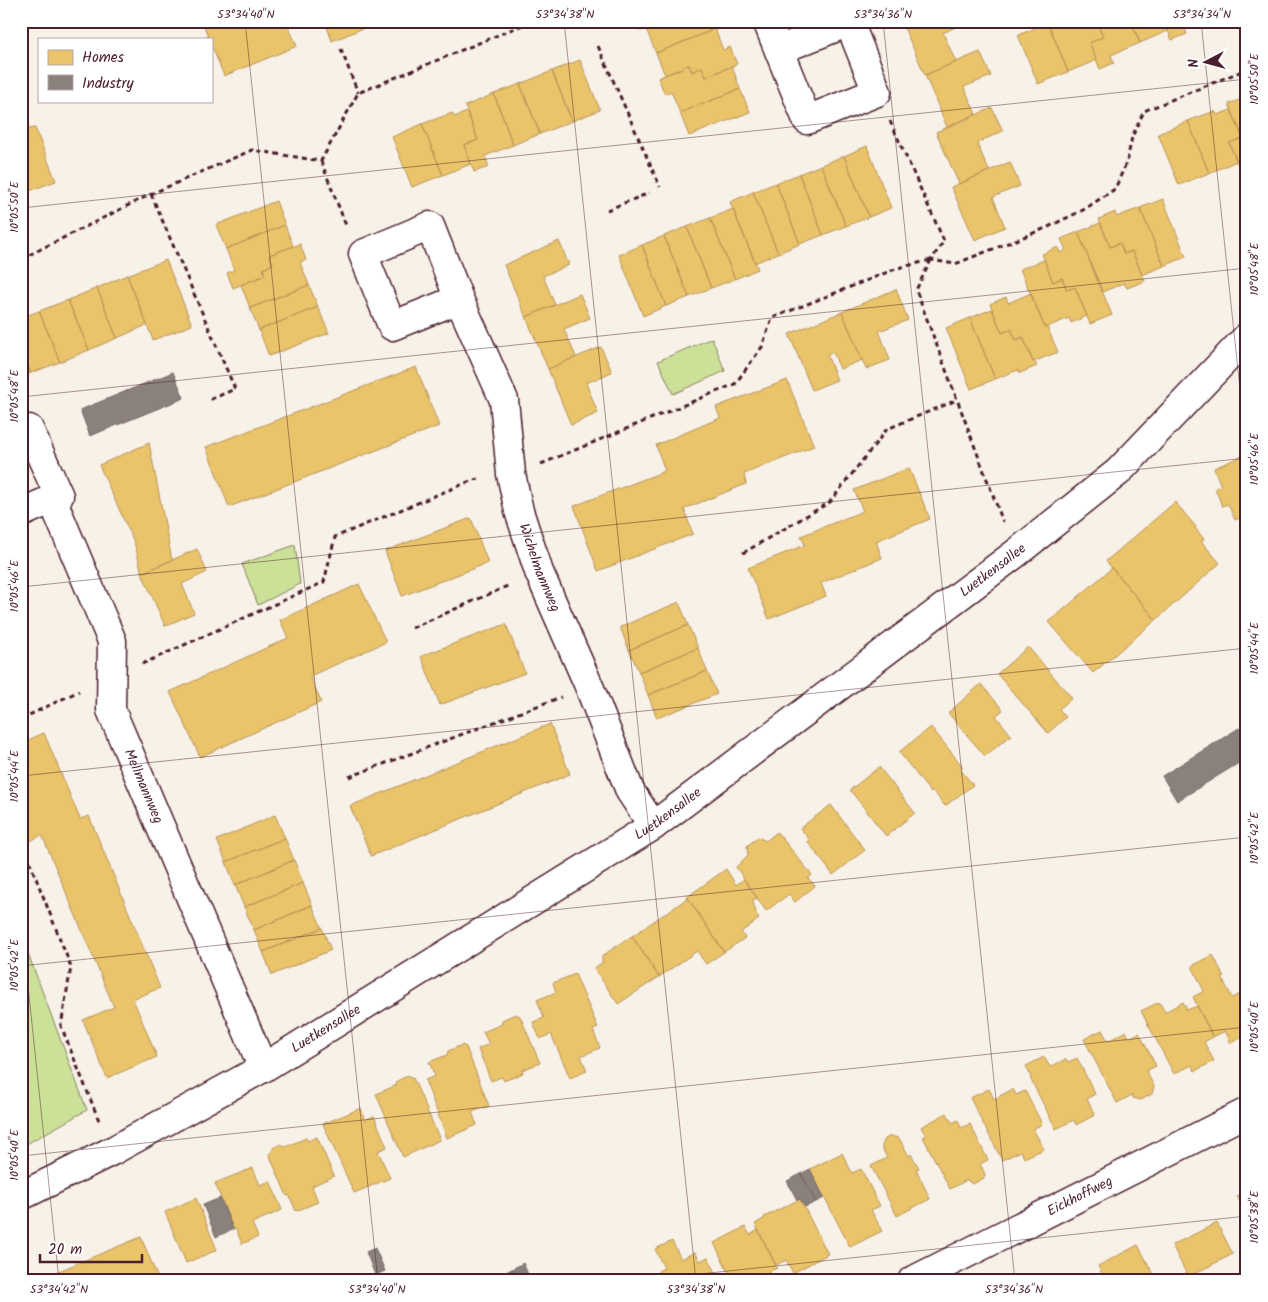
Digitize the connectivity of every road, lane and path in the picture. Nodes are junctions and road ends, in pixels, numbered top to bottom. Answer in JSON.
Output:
{"nodes":[{"id":1,"x":532,"y":21,"type":"edge"},
{"id":2,"x":767,"y":21,"type":"edge"},
{"id":3,"x":598,"y":46,"type":"dead end"},
{"id":4,"x":341,"y":49,"type":"dead end"},
{"id":5,"x":779,"y":50,"type":"junction"},
{"id":6,"x":1247,"y":69,"type":"edge"},
{"id":7,"x":877,"y":92,"type":"junction"},
{"id":8,"x":358,"y":93,"type":"junction"},
{"id":9,"x":321,"y":161,"type":"junction"},
{"id":10,"x":660,"y":187,"type":"dead end"},
{"id":11,"x":649,"y":193,"type":"dead end"},
{"id":12,"x":151,"y":194,"type":"junction"},
{"id":13,"x":608,"y":210,"type":"dead end"},
{"id":14,"x":363,"y":254,"type":"junction"},
{"id":15,"x":21,"y":258,"type":"edge"},
{"id":16,"x":931,"y":260,"type":"junction"},
{"id":17,"x":459,"y":299,"type":"junction"},
{"id":18,"x":1247,"y":337,"type":"edge"},
{"id":19,"x":210,"y":400,"type":"dead end"},
{"id":20,"x":957,"y":400,"type":"junction"},
{"id":21,"x":21,"y":432,"type":"edge"},
{"id":22,"x":511,"y":474,"type":"junction"},
{"id":23,"x":52,"y":499,"type":"junction"},
{"id":24,"x":21,"y":513,"type":"edge"},
{"id":25,"x":743,"y":552,"type":"dead end"},
{"id":26,"x":1015,"y":554,"type":"junction"},
{"id":27,"x":539,"y":572,"type":"junction"},
{"id":28,"x":412,"y":628,"type":"dead end"},
{"id":29,"x":112,"y":675,"type":"junction"},
{"id":30,"x":589,"y":686,"type":"junction"},
{"id":31,"x":21,"y":719,"type":"edge"},
{"id":32,"x":349,"y":777,"type":"dead end"},
{"id":33,"x":653,"y":826,"type":"junction"},
{"id":34,"x":21,"y":856,"type":"edge"},
{"id":35,"x":30,"y":863,"type":"junction"},
{"id":36,"x":21,"y":866,"type":"edge"},
{"id":37,"x":263,"y":1068,"type":"junction"},
{"id":38,"x":1247,"y":1112,"type":"edge"},
{"id":39,"x":100,"y":1123,"type":"dead end"},
{"id":40,"x":21,"y":1196,"type":"edge"},
{"id":41,"x":912,"y":1281,"type":"edge"}],
"edges":[{"from":1,"to":8,"type":"path"},
{"from":2,"to":5,"type":"street"},
{"from":3,"to":10,"type":"path"},
{"from":4,"to":8,"type":"path"},
{"from":5,"to":7,"type":"street"},
{"from":5,"to":7,"type":"street"},
{"from":6,"to":16,"type":"path"},
{"from":7,"to":16,"type":"path"},
{"from":8,"to":9,"type":"path"},
{"from":9,"to":12,"type":"path"},
{"from":9,"to":14,"type":"path"},
{"from":11,"to":13,"type":"path"},
{"from":12,"to":15,"type":"path"},
{"from":12,"to":19,"type":"path"},
{"from":14,"to":17,"type":"street"},
{"from":14,"to":17,"type":"street","name":"Wichelmannweg"},
{"from":16,"to":20,"type":"path"},
{"from":16,"to":22,"type":"path"},
{"from":17,"to":22,"type":"street","name":"Wichelmannweg"},
{"from":18,"to":26,"type":"street","name":"Luetkensallee"},
{"from":20,"to":25,"type":"path"},
{"from":20,"to":26,"type":"path"},
{"from":21,"to":23,"type":"street","name":"Mellmannweg"},
{"from":22,"to":27,"type":"street","name":"Wichelmannweg"},
{"from":22,"to":29,"type":"path"},
{"from":23,"to":24,"type":"street"},
{"from":23,"to":29,"type":"street","name":"Mellmannweg"},
{"from":26,"to":33,"type":"street","name":"Luetkensallee"},
{"from":27,"to":28,"type":"path"},
{"from":27,"to":30,"type":"street","name":"Wichelmannweg"},
{"from":29,"to":31,"type":"path"},
{"from":29,"to":37,"type":"street","name":"Mellmannweg"},
{"from":30,"to":32,"type":"path"},
{"from":30,"to":33,"type":"street","name":"Wichelmannweg"},
{"from":33,"to":37,"type":"street","name":"Luetkensallee"},
{"from":34,"to":35,"type":"path"},
{"from":35,"to":36,"type":"path"},
{"from":35,"to":39,"type":"path"},
{"from":37,"to":40,"type":"street","name":"Luetkensallee"},
{"from":38,"to":41,"type":"street","name":"Eickhoffweg"}]}
